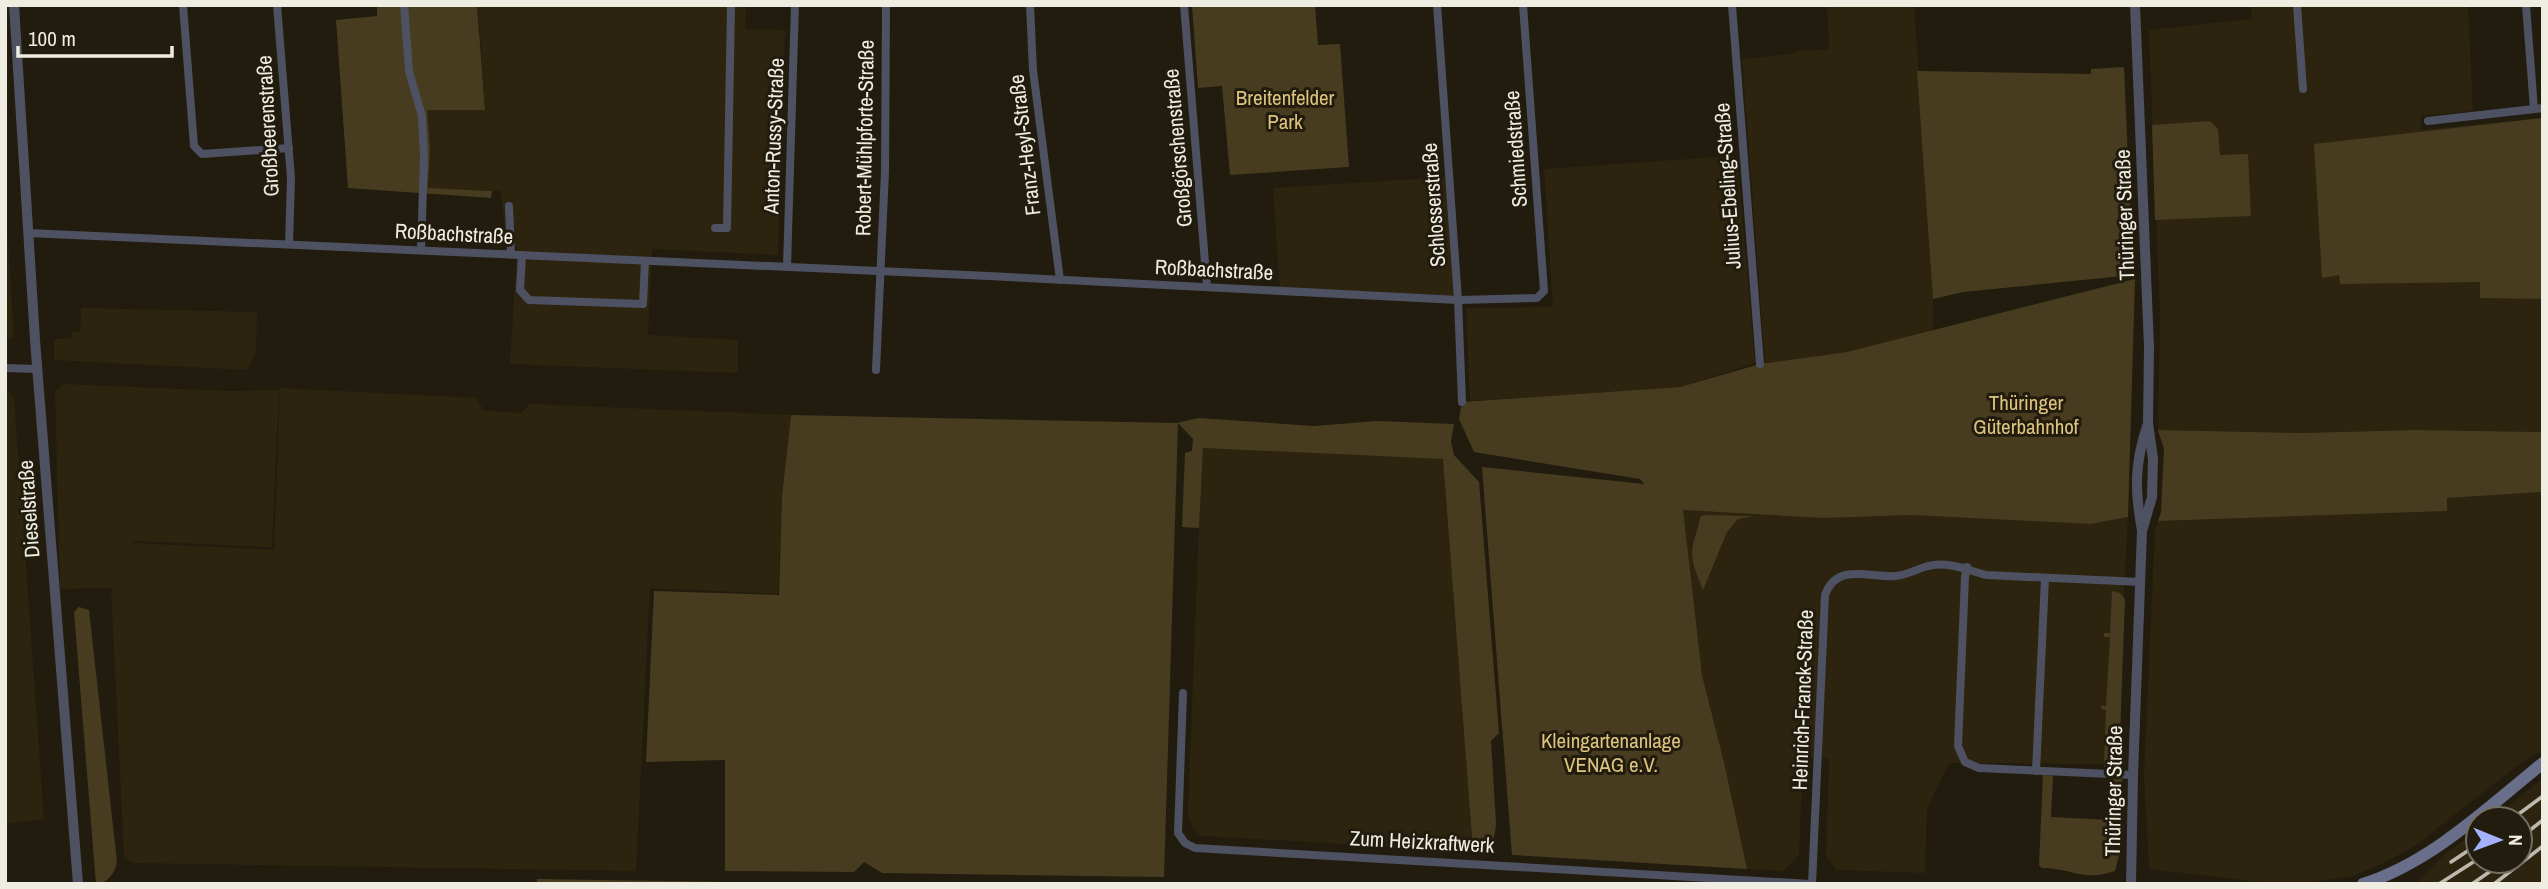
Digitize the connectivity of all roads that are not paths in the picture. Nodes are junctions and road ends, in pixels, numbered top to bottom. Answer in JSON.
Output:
{"nodes":[{"id":1,"x":14,"y":5,"type":"edge"},
{"id":2,"x":183,"y":5,"type":"edge"},
{"id":3,"x":277,"y":5,"type":"edge"},
{"id":4,"x":404,"y":5,"type":"edge"},
{"id":5,"x":731,"y":5,"type":"edge"},
{"id":6,"x":795,"y":5,"type":"edge"},
{"id":7,"x":886,"y":5,"type":"edge"},
{"id":8,"x":1030,"y":5,"type":"edge"},
{"id":9,"x":1184,"y":5,"type":"edge"},
{"id":10,"x":1437,"y":5,"type":"edge"},
{"id":11,"x":1523,"y":5,"type":"edge"},
{"id":12,"x":1732,"y":5,"type":"edge"},
{"id":13,"x":2135,"y":5,"type":"edge"},
{"id":14,"x":2297,"y":5,"type":"edge"},
{"id":15,"x":2526,"y":5,"type":"edge"},
{"id":16,"x":2303,"y":89,"type":"dead end"},
{"id":17,"x":2538,"y":109,"type":"edge"},
{"id":18,"x":2428,"y":121,"type":"dead end"},
{"id":19,"x":289,"y":148,"type":"junction"},
{"id":20,"x":509,"y":206,"type":"dead end"},
{"id":21,"x":715,"y":228,"type":"dead end"},
{"id":22,"x":28,"y":233,"type":"junction"},
{"id":23,"x":289,"y":244,"type":"junction"},
{"id":24,"x":421,"y":250,"type":"junction"},
{"id":25,"x":511,"y":254,"type":"junction"},
{"id":26,"x":522,"y":255,"type":"junction"},
{"id":27,"x":646,"y":261,"type":"junction"},
{"id":28,"x":787,"y":267,"type":"junction"},
{"id":29,"x":879,"y":272,"type":"junction"},
{"id":30,"x":1060,"y":280,"type":"junction"},
{"id":31,"x":1207,"y":288,"type":"junction"},
{"id":32,"x":1544,"y":291,"type":"joint"},
{"id":33,"x":1458,"y":300,"type":"junction"},
{"id":34,"x":1760,"y":364,"type":"dead end"},
{"id":35,"x":5,"y":368,"type":"edge"},
{"id":36,"x":37,"y":369,"type":"junction"},
{"id":37,"x":876,"y":370,"type":"dead end"},
{"id":38,"x":1462,"y":402,"type":"dead end"},
{"id":39,"x":1967,"y":567,"type":"junction"},
{"id":40,"x":2045,"y":578,"type":"junction"},
{"id":41,"x":2141,"y":582,"type":"junction"},
{"id":42,"x":1183,"y":692,"type":"dead end"},
{"id":43,"x":2543,"y":763,"type":"edge"},
{"id":44,"x":2036,"y":771,"type":"junction"},
{"id":45,"x":2133,"y":775,"type":"junction"},
{"id":46,"x":78,"y":884,"type":"edge"},
{"id":47,"x":1811,"y":884,"type":"edge"},
{"id":48,"x":2132,"y":884,"type":"edge"},
{"id":49,"x":2363,"y":884,"type":"edge"}],
"edges":[{"from":1,"to":22,"type":"street","name":"Dieselstraße"},
{"from":2,"to":19,"type":"street"},
{"from":3,"to":19,"type":"street","name":"Großbeerenstraße"},
{"from":4,"to":24,"type":"street"},
{"from":5,"to":21,"type":"street"},
{"from":6,"to":28,"type":"street","name":"Anton-Russy-Straße"},
{"from":7,"to":29,"type":"street","name":"Robert-Mühlpforte-Straße"},
{"from":8,"to":30,"type":"street","name":"Franz-Heyl-Straße"},
{"from":9,"to":31,"type":"street","name":"Großgörschenstraße"},
{"from":10,"to":33,"type":"street","name":"Schlosserstraße"},
{"from":11,"to":32,"type":"street","name":"Schmiedstraße"},
{"from":12,"to":34,"type":"street","name":"Julius-Ebeling-Straße"},
{"from":13,"to":41,"type":"street","name":"Thüringer Straße"},
{"from":14,"to":16,"type":"street"},
{"from":15,"to":17,"type":"street"},
{"from":17,"to":18,"type":"street"},
{"from":19,"to":23,"type":"street","name":"Großbeerenstraße"},
{"from":20,"to":25,"type":"street"},
{"from":22,"to":23,"type":"street","name":"Roßbachstraße"},
{"from":22,"to":36,"type":"street","name":"Dieselstraße"},
{"from":23,"to":24,"type":"street","name":"Roßbachstraße"},
{"from":24,"to":25,"type":"street","name":"Roßbachstraße"},
{"from":25,"to":26,"type":"street","name":"Roßbachstraße"},
{"from":26,"to":27,"type":"street","name":"Roßbachstraße"},
{"from":26,"to":27,"type":"street"},
{"from":27,"to":28,"type":"street","name":"Roßbachstraße"},
{"from":28,"to":29,"type":"street","name":"Roßbachstraße"},
{"from":29,"to":30,"type":"street","name":"Roßbachstraße"},
{"from":29,"to":37,"type":"street"},
{"from":30,"to":31,"type":"street","name":"Roßbachstraße"},
{"from":31,"to":33,"type":"street","name":"Roßbachstraße"},
{"from":32,"to":33,"type":"street","name":"Roßbachstraße"},
{"from":33,"to":38,"type":"street","name":"Schlosserstraße"},
{"from":35,"to":36,"type":"street"},
{"from":36,"to":46,"type":"street","name":"Dieselstraße"},
{"from":39,"to":40,"type":"street","name":"Heinrich-Franck-Straße"},
{"from":39,"to":44,"type":"street"},
{"from":39,"to":47,"type":"street","name":"Heinrich-Franck-Straße"},
{"from":40,"to":41,"type":"street","name":"Heinrich-Franck-Straße"},
{"from":40,"to":44,"type":"street"},
{"from":41,"to":45,"type":"street","name":"Thüringer Straße"},
{"from":42,"to":47,"type":"street","name":"Zum Heizkraftwerk"},
{"from":43,"to":49,"type":"main road"},
{"from":44,"to":45,"type":"street"},
{"from":45,"to":48,"type":"street","name":"Thüringer Straße"}]}
